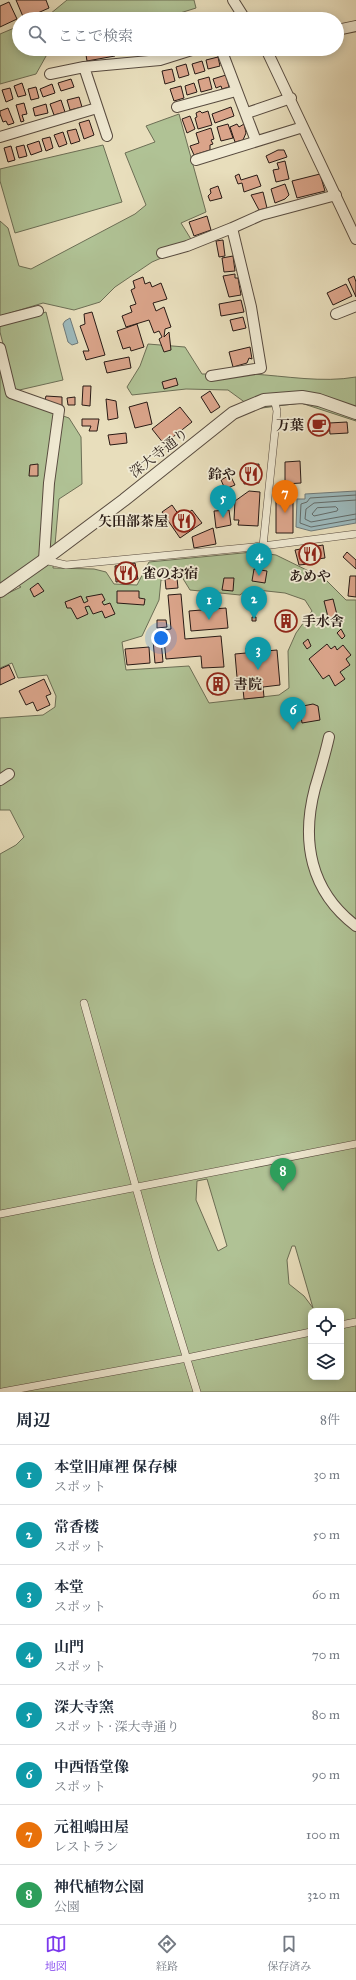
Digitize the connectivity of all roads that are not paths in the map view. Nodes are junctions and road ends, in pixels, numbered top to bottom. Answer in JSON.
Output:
{"nodes":[{"id":1,"x":232,"y":0,"type":"edge"},
{"id":2,"x":240,"y":12,"type":"edge"},
{"id":3,"x":356,"y":26,"type":"edge"},
{"id":4,"x":344,"y":29,"type":"edge"},
{"id":5,"x":173,"y":56,"type":"edge"},
{"id":6,"x":224,"y":56,"type":"edge"},
{"id":7,"x":270,"y":56,"type":"edge"},
{"id":8,"x":84,"y":67,"type":"junction"},
{"id":9,"x":50,"y":74,"type":"dead end"},
{"id":10,"x":236,"y":91,"type":"junction"},
{"id":11,"x":291,"y":98,"type":"junction"},
{"id":12,"x":177,"y":107,"type":"dead end"},
{"id":13,"x":97,"y":108,"type":"junction"},
{"id":14,"x":247,"y":113,"type":"junction"},
{"id":15,"x":303,"y":126,"type":"junction"},
{"id":16,"x":107,"y":136,"type":"dead end"},
{"id":17,"x":0,"y":137,"type":"edge"},
{"id":18,"x":256,"y":141,"type":"junction"},
{"id":19,"x":196,"y":160,"type":"dead end"},
{"id":20,"x":336,"y":194,"type":"junction"},
{"id":21,"x":232,"y":228,"type":"junction"},
{"id":22,"x":356,"y":239,"type":"edge"},
{"id":23,"x":162,"y":253,"type":"dead end"},
{"id":24,"x":356,"y":306,"type":"edge"},
{"id":25,"x":38,"y":311,"type":"dead end"},
{"id":26,"x":336,"y":314,"type":"dead end"},
{"id":27,"x":0,"y":321,"type":"edge"},
{"id":28,"x":0,"y":348,"type":"edge"},
{"id":29,"x":211,"y":376,"type":"dead end"},
{"id":30,"x":274,"y":399,"type":"junction"},
{"id":31,"x":356,"y":413,"type":"edge"},
{"id":32,"x":356,"y":534,"type":"edge"},
{"id":33,"x":264,"y":546,"type":"junction"},
{"id":34,"x":44,"y":560,"type":"junction"},
{"id":35,"x":0,"y":591,"type":"edge"},
{"id":36,"x":329,"y":737,"type":"dead end"},
{"id":37,"x":9,"y":774,"type":"dead end"},
{"id":38,"x":0,"y":780,"type":"edge"},
{"id":39,"x":356,"y":926,"type":"edge"},
{"id":40,"x":84,"y":1003,"type":"dead end"},
{"id":41,"x":356,"y":1144,"type":"edge"},
{"id":42,"x":137,"y":1186,"type":"junction"},
{"id":43,"x":0,"y":1214,"type":"edge"},
{"id":44,"x":356,"y":1322,"type":"edge"},
{"id":45,"x":344,"y":1324,"type":"edge"},
{"id":46,"x":308,"y":1333,"type":"edge"},
{"id":47,"x":187,"y":1358,"type":"junction"},
{"id":48,"x":2,"y":1392,"type":"edge"},
{"id":49,"x":197,"y":1392,"type":"edge"}],
"edges":[{"from":1,"to":2,"type":"street"},
{"from":3,"to":4,"type":"street"},
{"from":5,"to":8,"type":"street"},
{"from":6,"to":10,"type":"street"},
{"from":7,"to":11,"type":"street"},
{"from":8,"to":9,"type":"street"},
{"from":8,"to":13,"type":"street"},
{"from":10,"to":12,"type":"street"},
{"from":10,"to":14,"type":"street"},
{"from":11,"to":14,"type":"street"},
{"from":11,"to":15,"type":"street"},
{"from":13,"to":16,"type":"street"},
{"from":13,"to":17,"type":"street"},
{"from":14,"to":18,"type":"street"},
{"from":15,"to":18,"type":"street"},
{"from":15,"to":20,"type":"street"},
{"from":18,"to":19,"type":"street"},
{"from":20,"to":21,"type":"street"},
{"from":20,"to":22,"type":"street"},
{"from":21,"to":23,"type":"street"},
{"from":21,"to":29,"type":"street"},
{"from":24,"to":26,"type":"street"},
{"from":25,"to":27,"type":"street"},
{"from":28,"to":34,"type":"street"},
{"from":30,"to":31,"type":"street","name":"深大寺通り"},
{"from":30,"to":33,"type":"street"},
{"from":30,"to":34,"type":"street","name":"深大寺通り"},
{"from":32,"to":33,"type":"street"},
{"from":33,"to":34,"type":"street"},
{"from":34,"to":35,"type":"street","name":"深大寺通り"},
{"from":36,"to":39,"type":"street"},
{"from":37,"to":38,"type":"street"},
{"from":40,"to":42,"type":"street"},
{"from":41,"to":42,"type":"street"},
{"from":42,"to":43,"type":"street"},
{"from":42,"to":47,"type":"street"},
{"from":44,"to":45,"type":"street"},
{"from":46,"to":47,"type":"street"},
{"from":47,"to":48,"type":"street"},
{"from":47,"to":49,"type":"street"}]}
